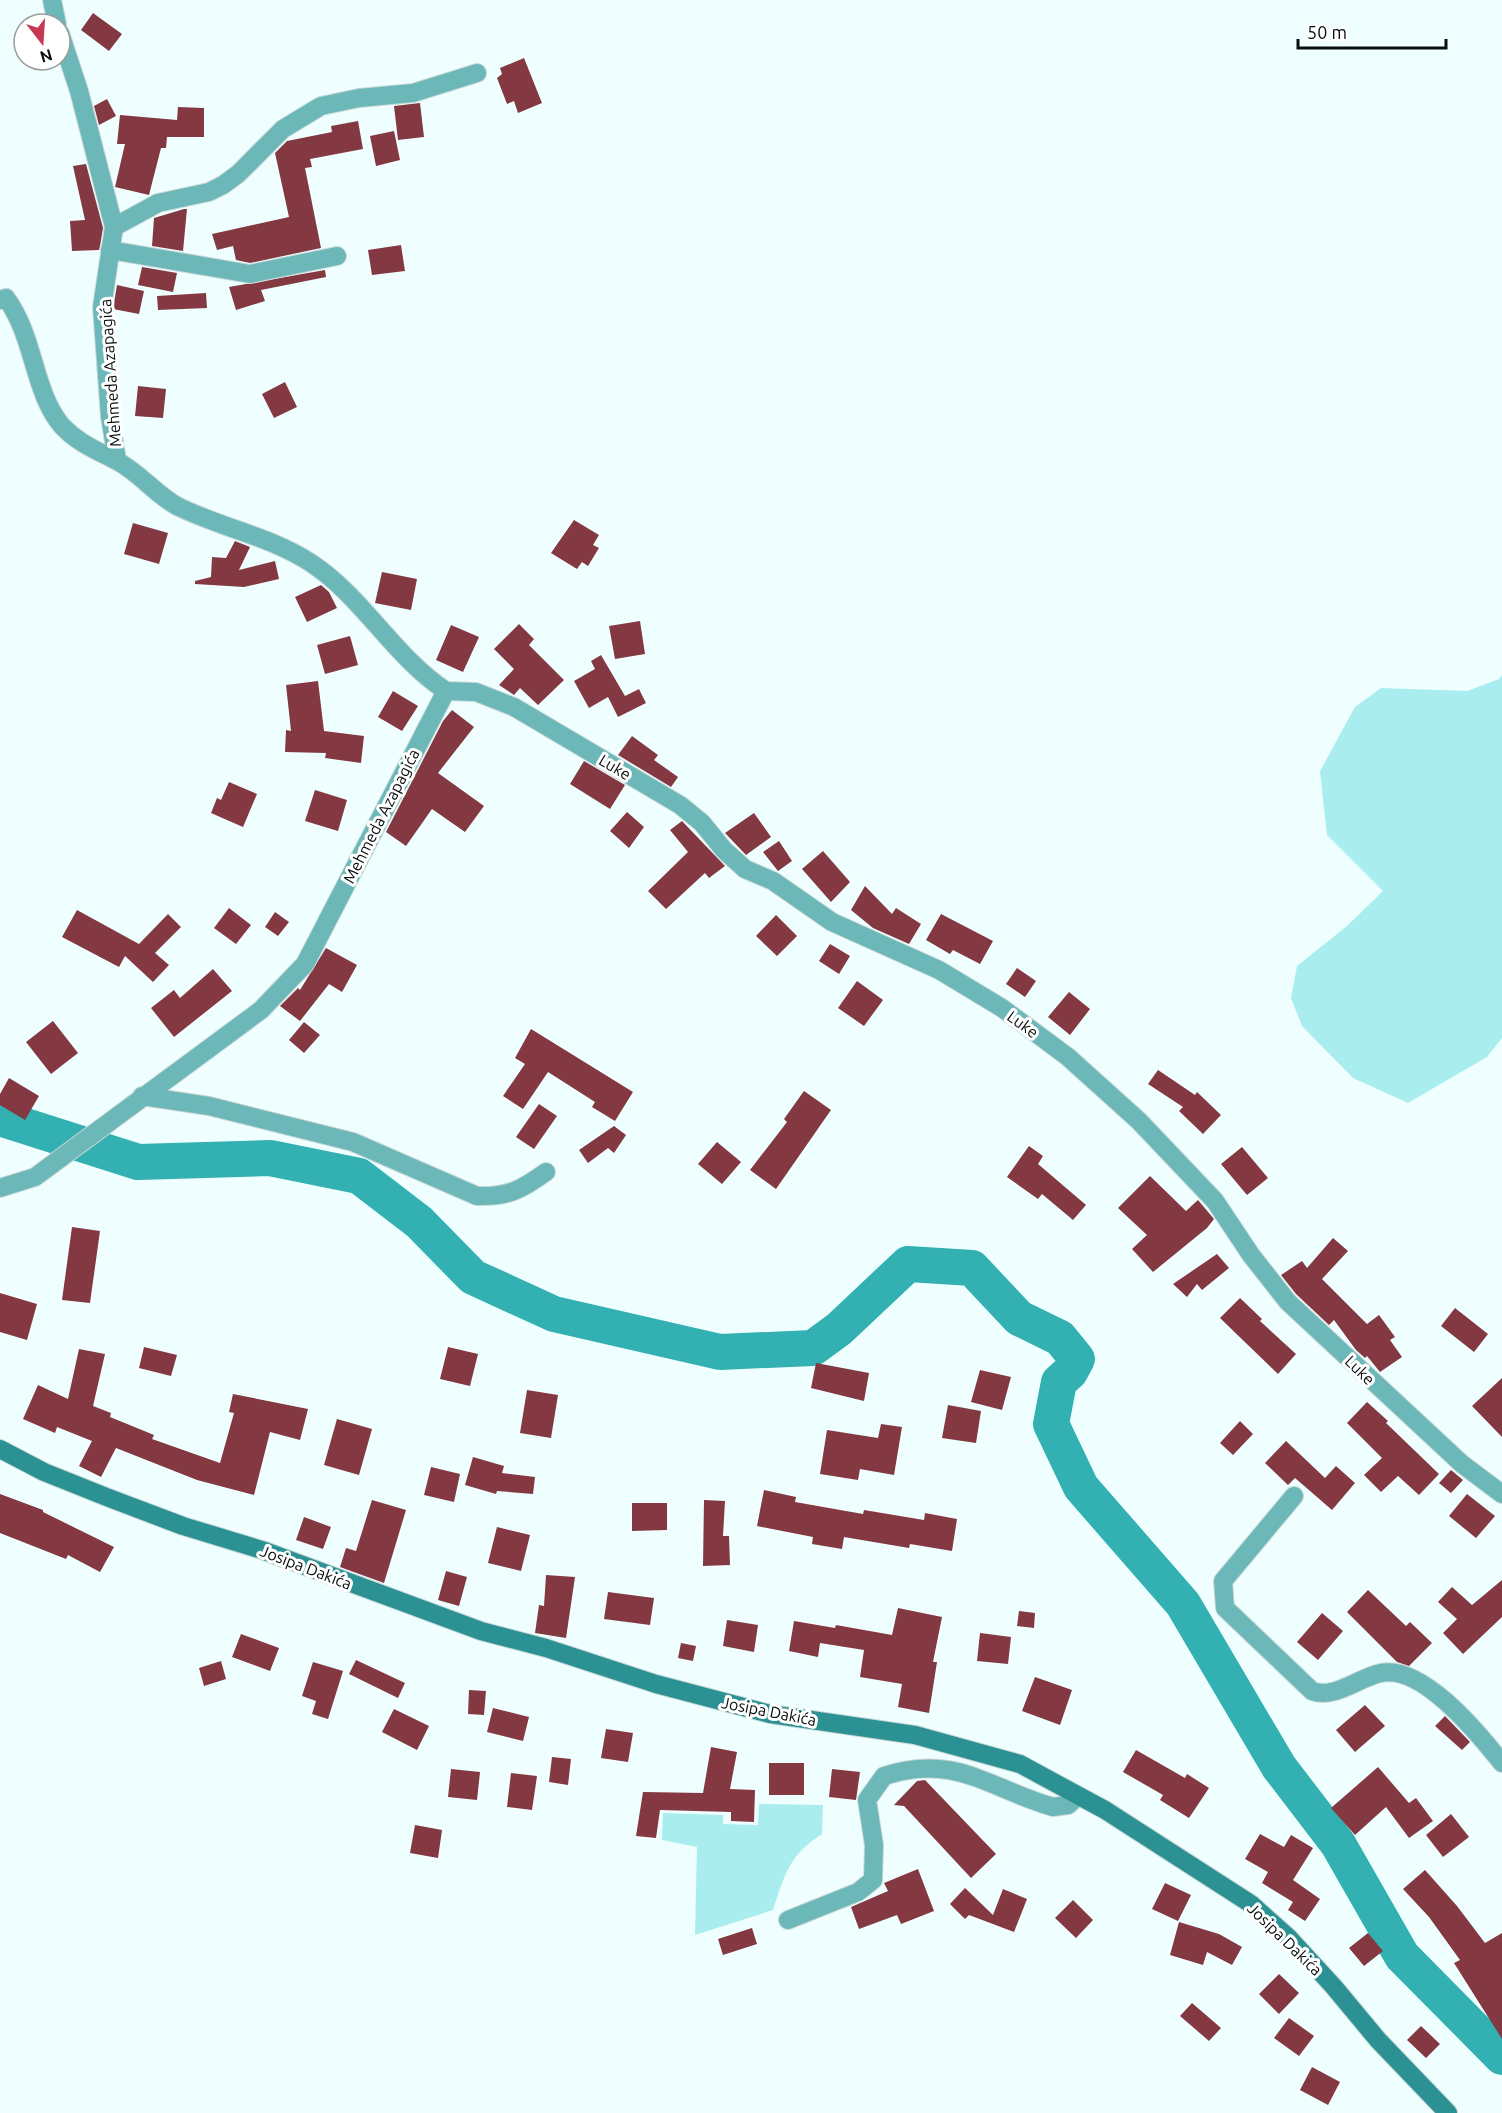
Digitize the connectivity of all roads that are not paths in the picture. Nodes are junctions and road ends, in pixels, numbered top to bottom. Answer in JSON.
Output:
{"nodes":[{"id":1,"x":72,"y":70,"type":"edge"},
{"id":2,"x":477,"y":74,"type":"dead end"},
{"id":3,"x":114,"y":227,"type":"junction"},
{"id":4,"x":110,"y":250,"type":"junction"},
{"id":5,"x":337,"y":256,"type":"dead end"},
{"id":6,"x":2,"y":295,"type":"edge"},
{"id":7,"x":117,"y":460,"type":"junction"},
{"id":8,"x":446,"y":691,"type":"junction"},
{"id":9,"x":142,"y":1096,"type":"junction"},
{"id":10,"x":546,"y":1172,"type":"dead end"},
{"id":11,"x":0,"y":1188,"type":"edge"},
{"id":12,"x":0,"y":1449,"type":"edge"},
{"id":13,"x":1502,"y":1494,"type":"edge"},
{"id":14,"x":1294,"y":1496,"type":"dead end"},
{"id":15,"x":1502,"y":1763,"type":"edge"},
{"id":16,"x":1078,"y":1796,"type":"junction"},
{"id":17,"x":788,"y":1920,"type":"dead end"},
{"id":18,"x":1448,"y":2113,"type":"edge"}],
"edges":[{"from":1,"to":3,"type":"street","name":"Mehmeda Azapagića"},
{"from":2,"to":3,"type":"street"},
{"from":3,"to":4,"type":"street","name":"Mehmeda Azapagića"},
{"from":4,"to":5,"type":"street"},
{"from":4,"to":7,"type":"street","name":"Mehmeda Azapagića"},
{"from":6,"to":7,"type":"street","name":"Mehmeda Azapagića"},
{"from":7,"to":8,"type":"street","name":"Mehmeda Azapagića"},
{"from":8,"to":9,"type":"street","name":"Mehmeda Azapagića"},
{"from":8,"to":13,"type":"street","name":"Luke"},
{"from":9,"to":10,"type":"street"},
{"from":9,"to":11,"type":"street","name":"Mehmeda Azapagića"},
{"from":12,"to":16,"type":"main road","name":"Josipa Dakića"},
{"from":14,"to":15,"type":"street"},
{"from":16,"to":17,"type":"street"},
{"from":16,"to":18,"type":"main road","name":"Josipa Dakića"}]}
